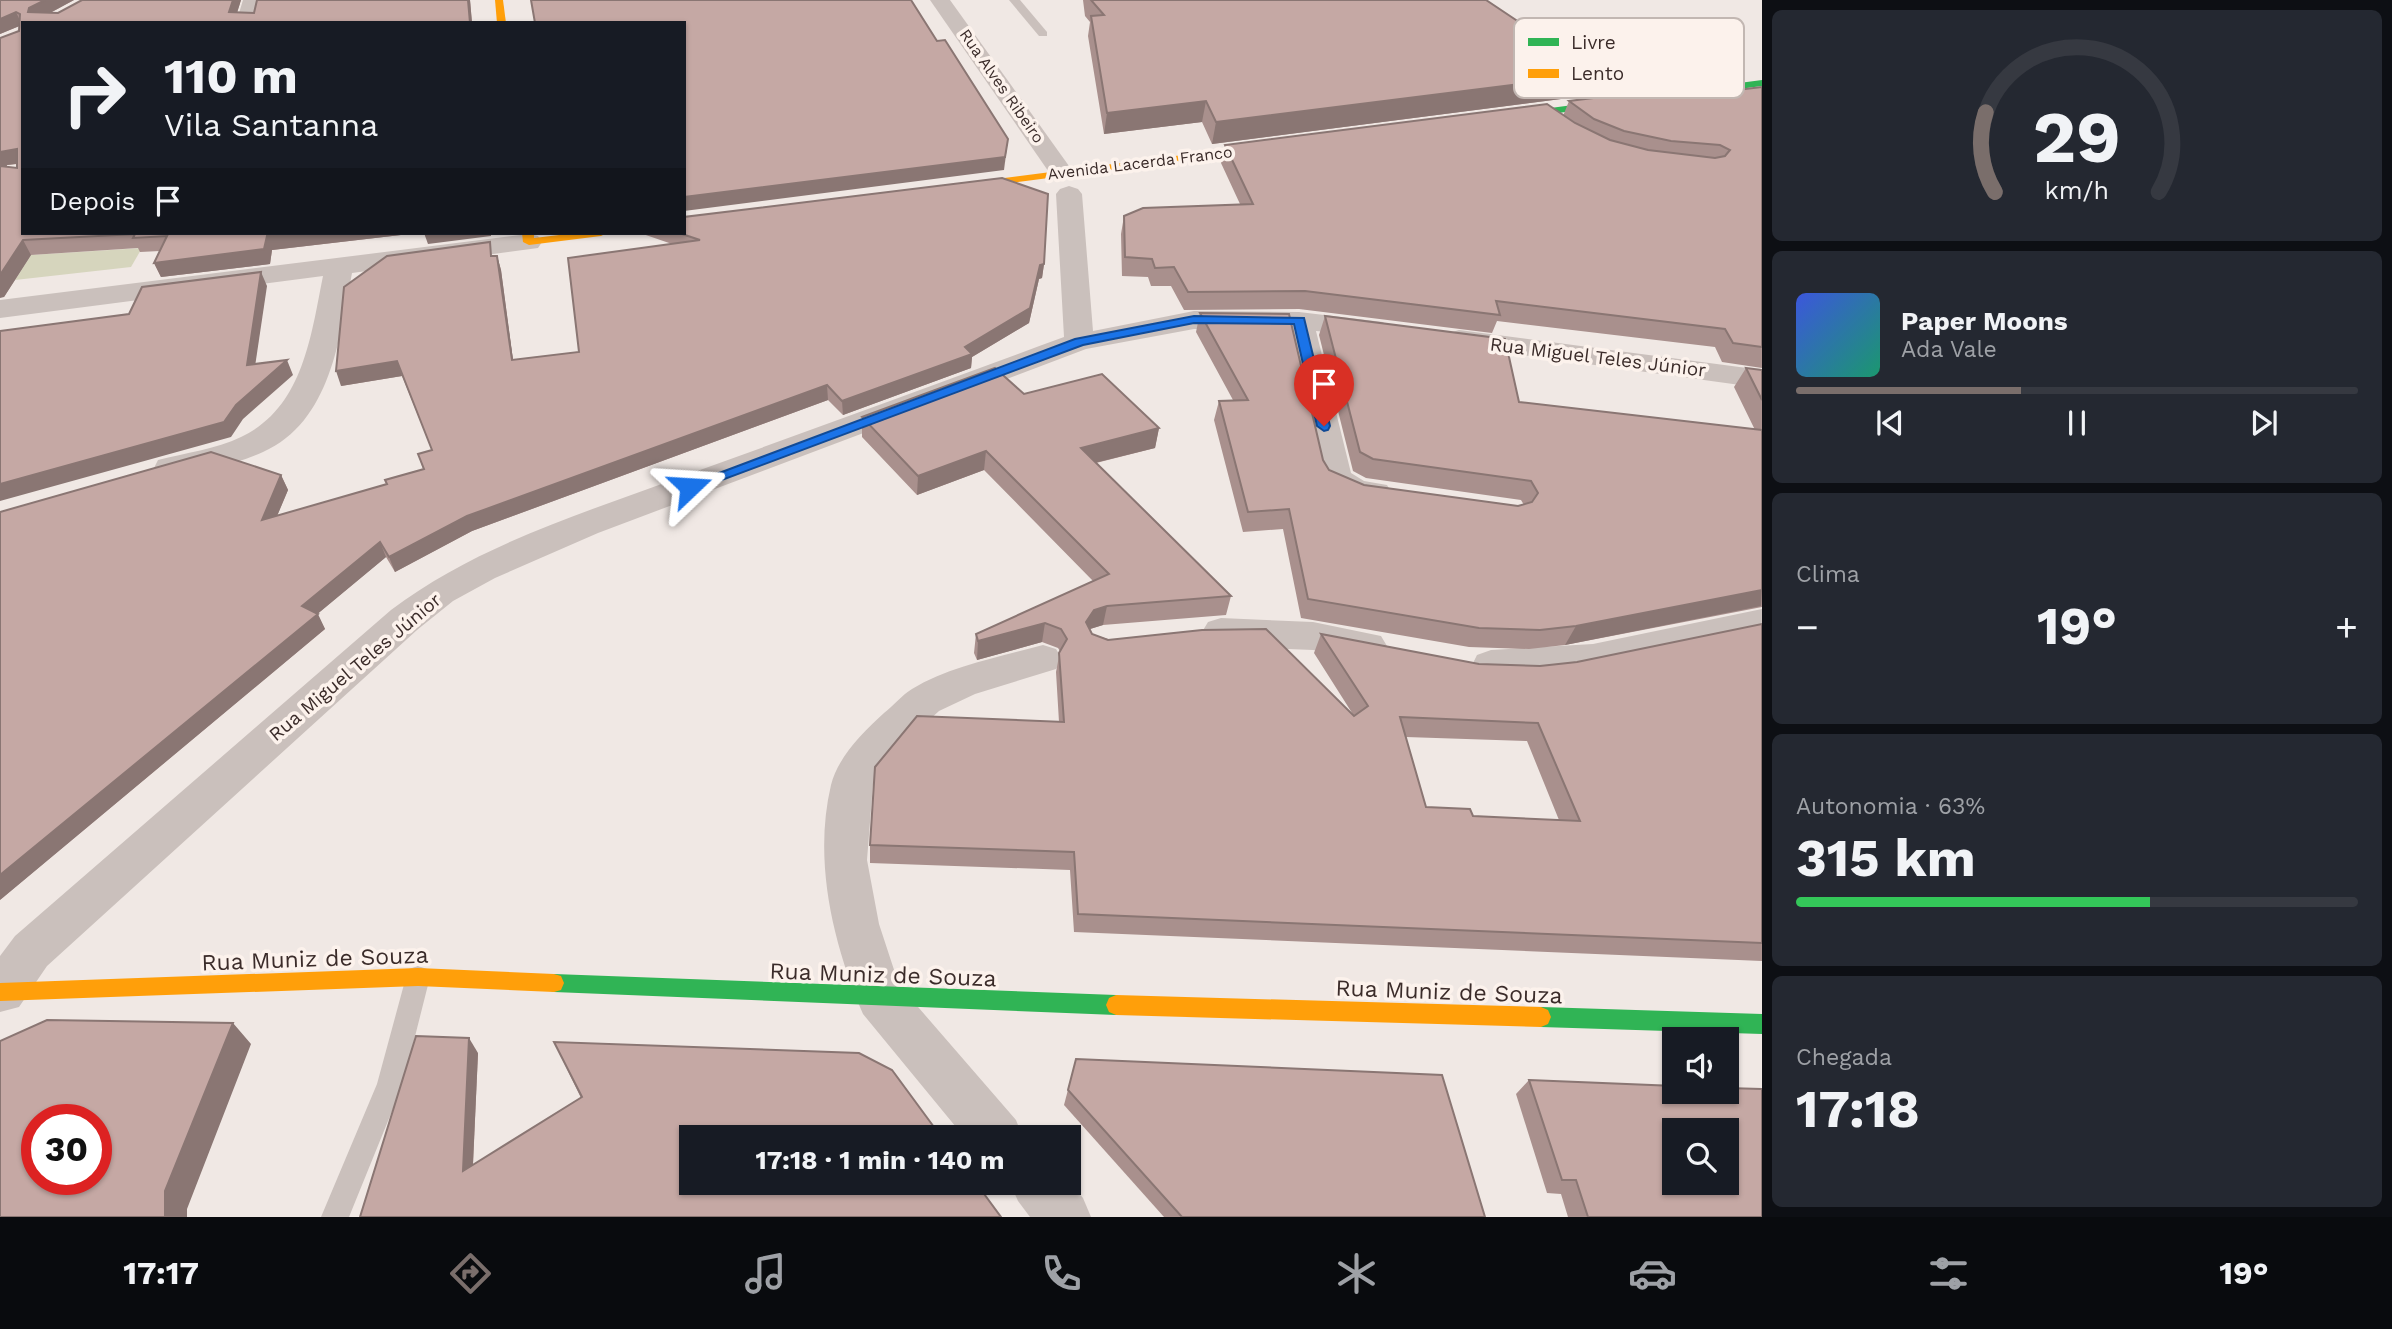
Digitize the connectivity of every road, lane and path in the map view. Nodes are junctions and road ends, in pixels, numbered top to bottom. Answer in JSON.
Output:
{"nodes":[{"id":1,"x":253,"y":0,"type":"edge"},
{"id":2,"x":499,"y":0,"type":"edge"},
{"id":3,"x":940,"y":0,"type":"edge"},
{"id":4,"x":1014,"y":0,"type":"edge"},
{"id":5,"x":247,"y":21,"type":"edge"},
{"id":6,"x":502,"y":21,"type":"edge"},
{"id":7,"x":1043,"y":34,"type":"dead end"},
{"id":8,"x":1762,"y":83,"type":"edge"},
{"id":9,"x":1744,"y":85,"type":"edge"},
{"id":10,"x":1608,"y":98,"type":"edge"},
{"id":11,"x":1652,"y":98,"type":"edge"},
{"id":12,"x":1615,"y":103,"type":"junction"},
{"id":13,"x":1540,"y":113,"type":"junction"},
{"id":14,"x":1485,"y":119,"type":"edge"},
{"id":15,"x":1554,"y":125,"type":"edge"},
{"id":16,"x":1294,"y":144,"type":"edge"},
{"id":17,"x":1065,"y":184,"type":"junction"},
{"id":18,"x":944,"y":188,"type":"edge"},
{"id":19,"x":565,"y":235,"type":"edge"},
{"id":20,"x":529,"y":237,"type":"edge"},
{"id":21,"x":339,"y":267,"type":"junction"},
{"id":22,"x":0,"y":309,"type":"edge"},
{"id":23,"x":1299,"y":321,"type":"junction"},
{"id":24,"x":1395,"y":331,"type":"edge"},
{"id":25,"x":1435,"y":336,"type":"edge"},
{"id":26,"x":1079,"y":342,"type":"junction"},
{"id":27,"x":1762,"y":379,"type":"edge"},
{"id":28,"x":146,"y":475,"type":"edge"},
{"id":29,"x":1398,"y":496,"type":"edge"},
{"id":30,"x":1762,"y":623,"type":"edge"},
{"id":31,"x":1184,"y":634,"type":"edge"},
{"id":32,"x":1404,"y":653,"type":"edge"},
{"id":33,"x":1043,"y":659,"type":"dead end"},
{"id":34,"x":1456,"y":662,"type":"edge"},
{"id":35,"x":418,"y":977,"type":"junction"},
{"id":36,"x":1,"y":992,"type":"edge"},
{"id":37,"x":880,"y":998,"type":"junction"},
{"id":38,"x":1762,"y":1024,"type":"edge"},
{"id":39,"x":987,"y":1125,"type":"edge"},
{"id":40,"x":1046,"y":1195,"type":"edge"},
{"id":41,"x":335,"y":1217,"type":"edge"},
{"id":42,"x":1064,"y":1217,"type":"edge"}],
"edges":[{"from":1,"to":5,"type":"street"},
{"from":2,"to":6,"type":"street"},
{"from":3,"to":17,"type":"street","name":"Rua Alves Ribeiro"},
{"from":4,"to":7,"type":"lane"},
{"from":8,"to":9,"type":"street"},
{"from":10,"to":12,"type":"lane"},
{"from":11,"to":12,"type":"street"},
{"from":12,"to":13,"type":"street"},
{"from":13,"to":14,"type":"street"},
{"from":13,"to":15,"type":"lane"},
{"from":16,"to":17,"type":"street","name":"Avenida Lacerda Franco"},
{"from":17,"to":18,"type":"street","name":"Avenida Lacerda Franco"},
{"from":17,"to":26,"type":"street"},
{"from":19,"to":20,"type":"street"},
{"from":20,"to":21,"type":"street"},
{"from":21,"to":22,"type":"street"},
{"from":21,"to":28,"type":"street"},
{"from":23,"to":24,"type":"street","name":"Rua Miguel Teles Júnior"},
{"from":23,"to":26,"type":"street","name":"Rua Miguel Teles Júnior"},
{"from":23,"to":29,"type":"street"},
{"from":25,"to":27,"type":"street","name":"Rua Miguel Teles Júnior"},
{"from":26,"to":36,"type":"street","name":"Rua Miguel Teles Júnior"},
{"from":30,"to":34,"type":"street"},
{"from":31,"to":32,"type":"street"},
{"from":33,"to":37,"type":"street"},
{"from":35,"to":36,"type":"street","name":"Rua Muniz de Souza"},
{"from":35,"to":37,"type":"street","name":"Rua Muniz de Souza"},
{"from":35,"to":41,"type":"lane"},
{"from":37,"to":38,"type":"street","name":"Rua Muniz de Souza"},
{"from":37,"to":39,"type":"street"},
{"from":40,"to":42,"type":"street"}]}
